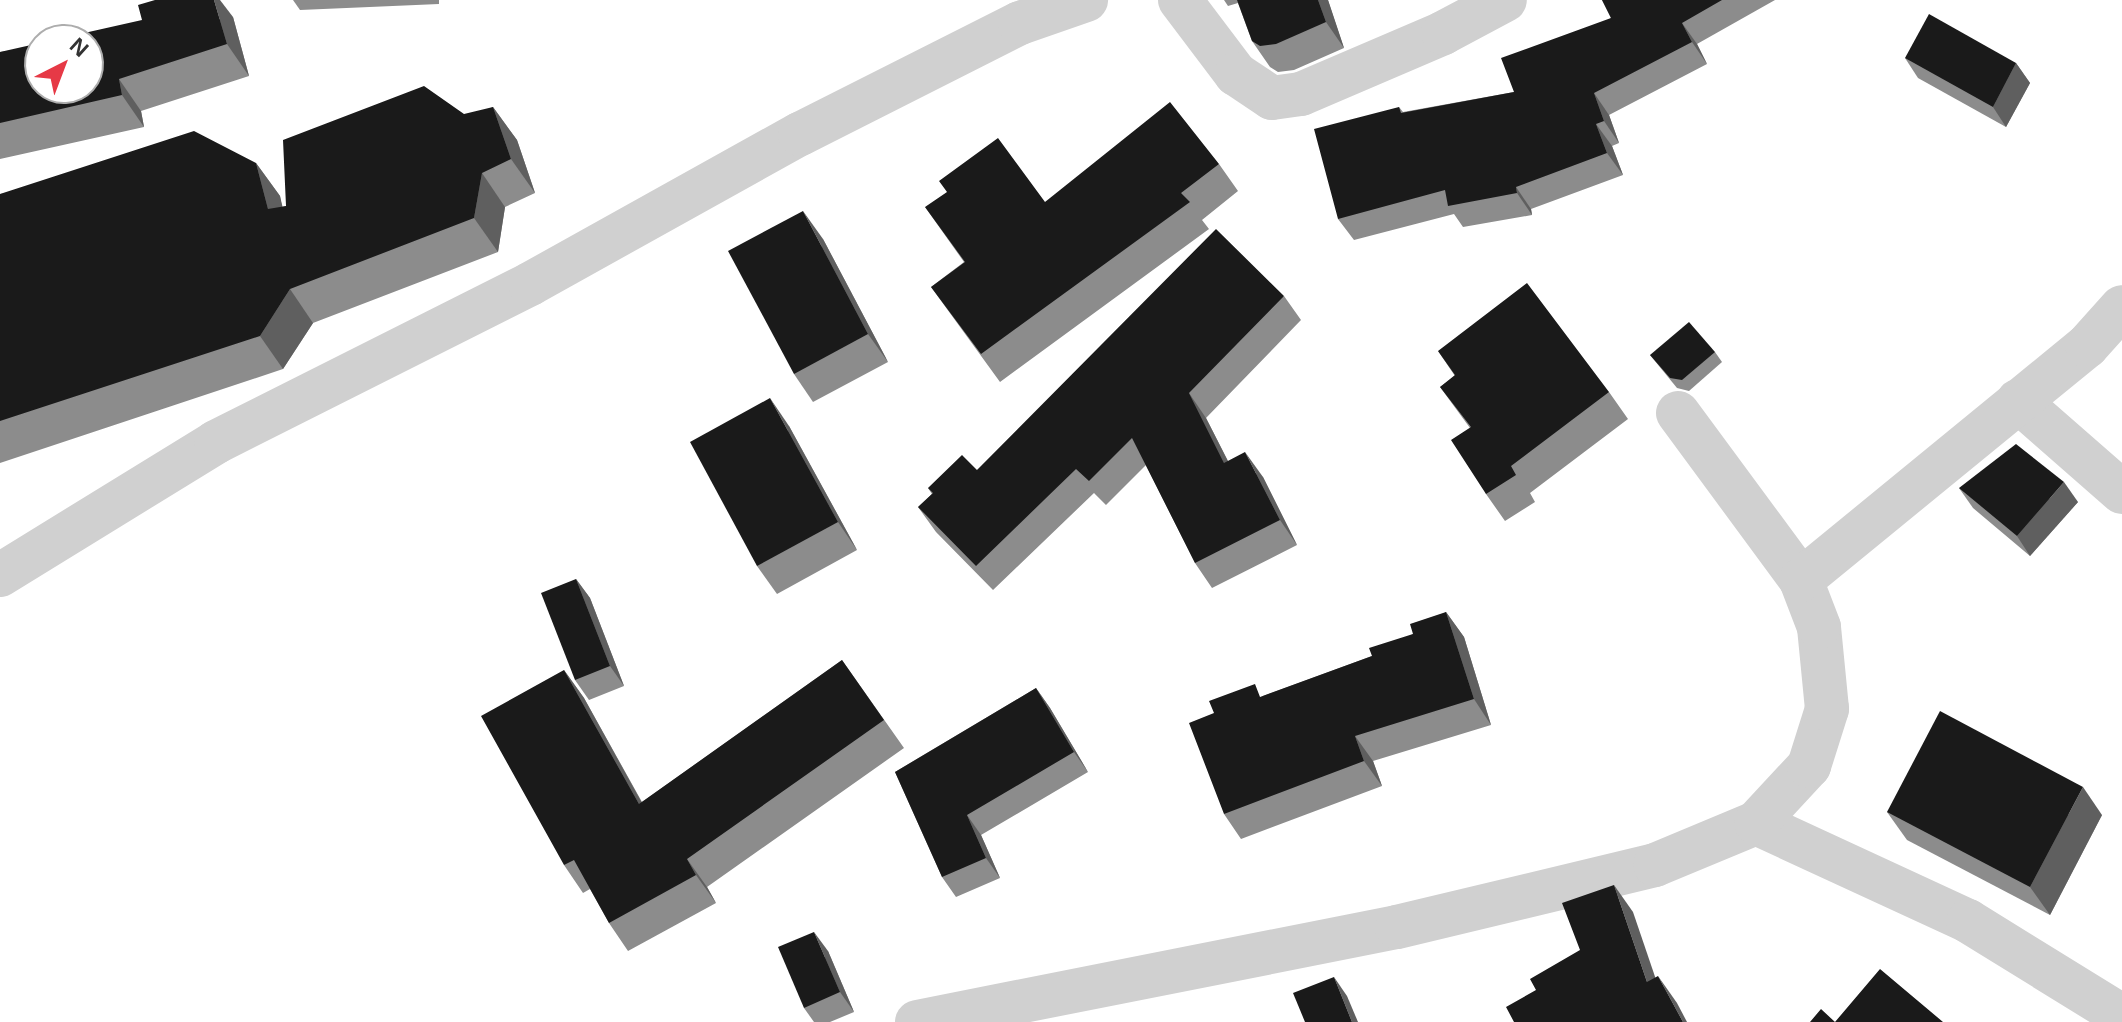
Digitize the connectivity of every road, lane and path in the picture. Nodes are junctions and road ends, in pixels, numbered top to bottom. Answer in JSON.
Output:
{"nodes":[{"id":1,"x":1086,"y":0,"type":"edge"},
{"id":2,"x":1180,"y":0,"type":"edge"},
{"id":3,"x":1505,"y":0,"type":"edge"},
{"id":4,"x":2122,"y":307,"type":"edge"},
{"id":5,"x":2018,"y":401,"type":"junction"},
{"id":6,"x":1678,"y":413,"type":"dead end"},
{"id":7,"x":2122,"y":492,"type":"edge"},
{"id":8,"x":0,"y":575,"type":"edge"},
{"id":9,"x":1801,"y":580,"type":"junction"},
{"id":10,"x":1756,"y":823,"type":"junction"},
{"id":11,"x":2122,"y":1016,"type":"edge"},
{"id":12,"x":917,"y":1022,"type":"edge"}],
"edges":[{"from":1,"to":8,"type":"street"},
{"from":2,"to":3,"type":"street"},
{"from":4,"to":5,"type":"street"},
{"from":5,"to":7,"type":"street"},
{"from":5,"to":9,"type":"street"},
{"from":6,"to":9,"type":"street"},
{"from":9,"to":10,"type":"street"},
{"from":10,"to":11,"type":"street"},
{"from":10,"to":12,"type":"street"}]}
